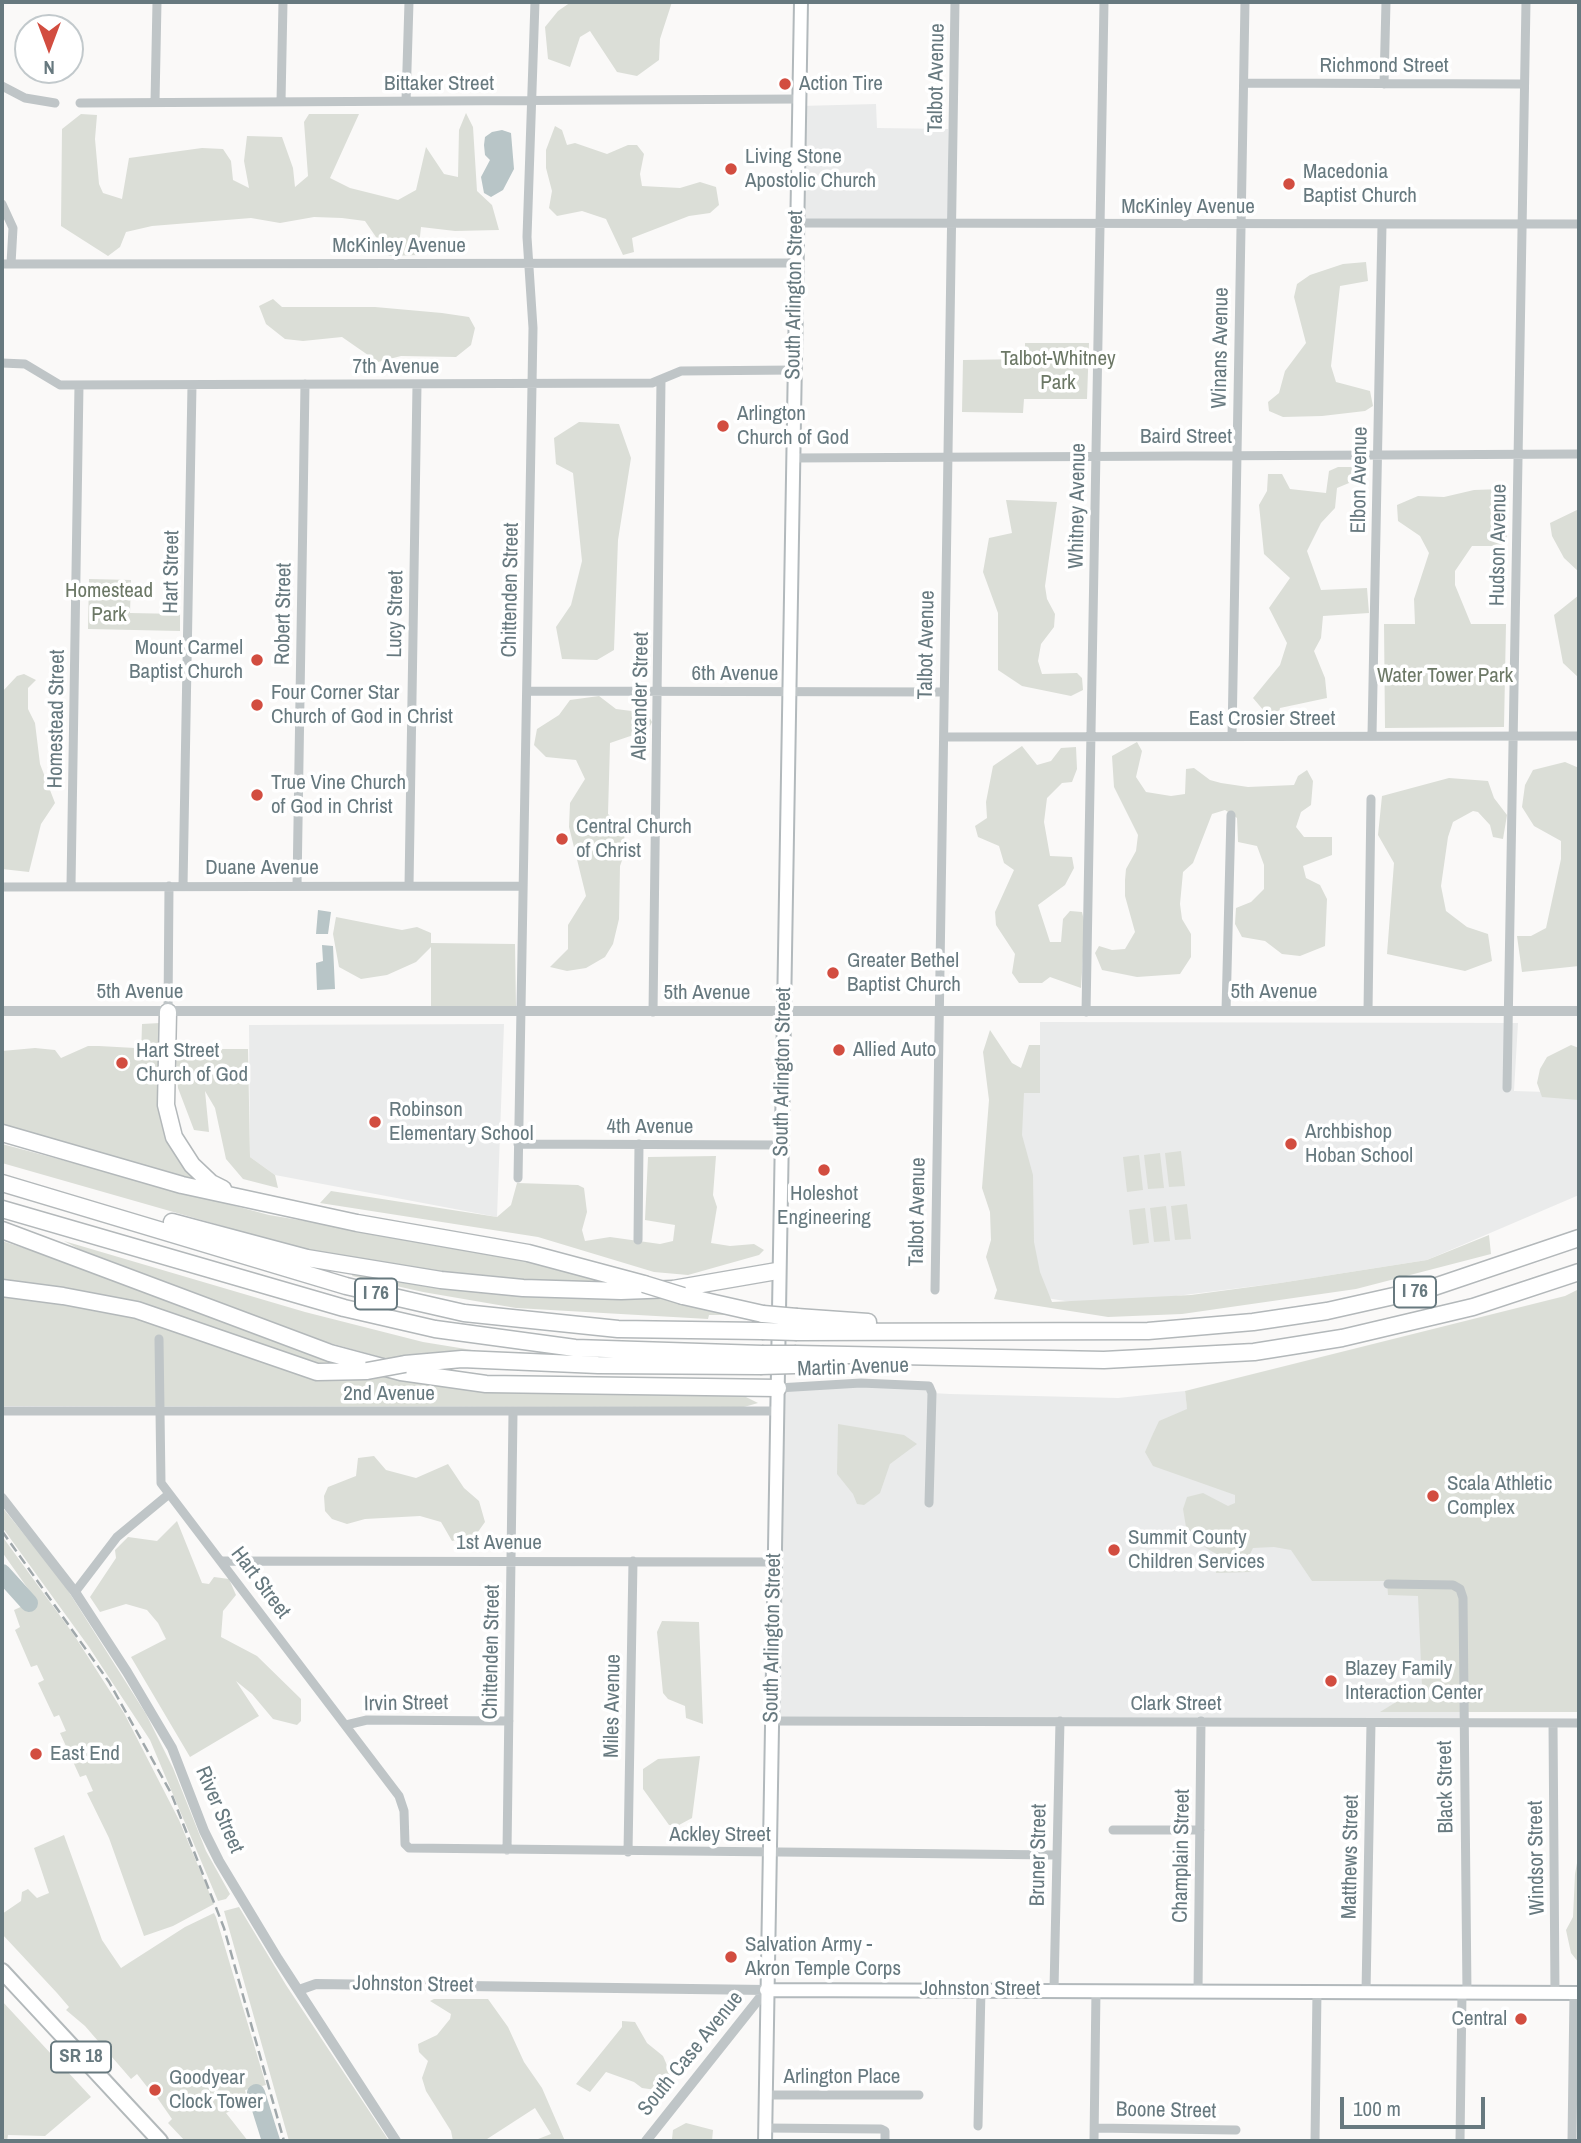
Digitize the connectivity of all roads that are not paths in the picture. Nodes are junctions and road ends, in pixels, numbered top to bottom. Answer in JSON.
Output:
{"nodes":[{"id":1,"x":157,"y":2,"type":"edge"},
{"id":2,"x":283,"y":2,"type":"edge"},
{"id":3,"x":409,"y":2,"type":"edge"},
{"id":4,"x":535,"y":2,"type":"edge"},
{"id":5,"x":801,"y":2,"type":"edge"},
{"id":6,"x":955,"y":2,"type":"edge"},
{"id":7,"x":1104,"y":2,"type":"edge"},
{"id":8,"x":1245,"y":2,"type":"edge"},
{"id":9,"x":1386,"y":2,"type":"edge"},
{"id":10,"x":1526,"y":2,"type":"edge"},
{"id":11,"x":1245,"y":83,"type":"junction"},
{"id":12,"x":1384,"y":84,"type":"junction"},
{"id":13,"x":1523,"y":84,"type":"junction"},
{"id":14,"x":2,"y":86,"type":"edge"},
{"id":15,"x":799,"y":99,"type":"junction"},
{"id":16,"x":532,"y":100,"type":"junction"},
{"id":17,"x":406,"y":101,"type":"junction"},
{"id":18,"x":155,"y":102,"type":"junction"},
{"id":19,"x":281,"y":102,"type":"junction"},
{"id":20,"x":55,"y":103,"type":"dead end"},
{"id":21,"x":80,"y":103,"type":"dead end"},
{"id":22,"x":2,"y":204,"type":"edge"},
{"id":23,"x":796,"y":223,"type":"junction"},
{"id":24,"x":952,"y":224,"type":"junction"},
{"id":25,"x":1100,"y":224,"type":"junction"},
{"id":26,"x":1242,"y":224,"type":"junction"},
{"id":27,"x":1382,"y":225,"type":"junction"},
{"id":28,"x":1523,"y":225,"type":"junction"},
{"id":29,"x":1579,"y":225,"type":"edge"},
{"id":30,"x":527,"y":262,"type":"junction"},
{"id":31,"x":796,"y":263,"type":"junction"},
{"id":32,"x":6,"y":264,"type":"edge"},
{"id":33,"x":2,"y":363,"type":"edge"},
{"id":34,"x":794,"y":370,"type":"junction"},
{"id":35,"x":661,"y":380,"type":"junction"},
{"id":36,"x":305,"y":384,"type":"junction"},
{"id":37,"x":532,"y":384,"type":"junction"},
{"id":38,"x":79,"y":385,"type":"junction"},
{"id":39,"x":192,"y":385,"type":"junction"},
{"id":40,"x":417,"y":385,"type":"junction"},
{"id":41,"x":1236,"y":454,"type":"junction"},
{"id":42,"x":1378,"y":454,"type":"junction"},
{"id":43,"x":1518,"y":454,"type":"junction"},
{"id":44,"x":1579,"y":454,"type":"edge"},
{"id":45,"x":1096,"y":456,"type":"junction"},
{"id":46,"x":793,"y":457,"type":"junction"},
{"id":47,"x":947,"y":458,"type":"junction"},
{"id":48,"x":528,"y":691,"type":"junction"},
{"id":49,"x":658,"y":691,"type":"junction"},
{"id":50,"x":790,"y":692,"type":"junction"},
{"id":51,"x":943,"y":692,"type":"junction"},
{"id":52,"x":1091,"y":736,"type":"junction"},
{"id":53,"x":1232,"y":736,"type":"junction"},
{"id":54,"x":1372,"y":736,"type":"junction"},
{"id":55,"x":1513,"y":736,"type":"junction"},
{"id":56,"x":1579,"y":736,"type":"edge"},
{"id":57,"x":944,"y":737,"type":"junction"},
{"id":58,"x":1371,"y":799,"type":"dead end"},
{"id":59,"x":1231,"y":815,"type":"dead end"},
{"id":60,"x":71,"y":885,"type":"junction"},
{"id":61,"x":169,"y":886,"type":"junction"},
{"id":62,"x":183,"y":886,"type":"junction"},
{"id":63,"x":297,"y":886,"type":"junction"},
{"id":64,"x":409,"y":886,"type":"junction"},
{"id":65,"x":522,"y":886,"type":"junction"},
{"id":66,"x":2,"y":887,"type":"edge"},
{"id":67,"x":2,"y":1011,"type":"edge"},
{"id":68,"x":938,"y":1011,"type":"junction"},
{"id":69,"x":1226,"y":1011,"type":"junction"},
{"id":70,"x":1367,"y":1011,"type":"junction"},
{"id":71,"x":1508,"y":1011,"type":"junction"},
{"id":72,"x":1579,"y":1011,"type":"edge"},
{"id":73,"x":167,"y":1012,"type":"junction"},
{"id":74,"x":520,"y":1012,"type":"junction"},
{"id":75,"x":653,"y":1012,"type":"junction"},
{"id":76,"x":784,"y":1012,"type":"junction"},
{"id":77,"x":1086,"y":1012,"type":"junction"},
{"id":78,"x":1507,"y":1088,"type":"dead end"},
{"id":79,"x":2,"y":1133,"type":"edge"},
{"id":80,"x":518,"y":1144,"type":"junction"},
{"id":81,"x":639,"y":1144,"type":"junction"},
{"id":82,"x":781,"y":1145,"type":"junction"},
{"id":83,"x":518,"y":1178,"type":"dead end"},
{"id":84,"x":2,"y":1183,"type":"edge"},
{"id":85,"x":47,"y":1195,"type":"junction"},
{"id":86,"x":244,"y":1200,"type":"junction"},
{"id":87,"x":2,"y":1209,"type":"edge"},
{"id":88,"x":2,"y":1230,"type":"edge"},
{"id":89,"x":1579,"y":1238,"type":"edge"},
{"id":90,"x":638,"y":1240,"type":"dead end"},
{"id":91,"x":777,"y":1271,"type":"junction"},
{"id":92,"x":1579,"y":1272,"type":"edge"},
{"id":93,"x":2,"y":1289,"type":"edge"},
{"id":94,"x":935,"y":1290,"type":"dead end"},
{"id":95,"x":797,"y":1325,"type":"junction"},
{"id":96,"x":159,"y":1339,"type":"dead end"},
{"id":97,"x":761,"y":1360,"type":"junction"},
{"id":98,"x":778,"y":1388,"type":"junction"},
{"id":99,"x":2,"y":1411,"type":"edge"},
{"id":100,"x":158,"y":1411,"type":"junction"},
{"id":101,"x":777,"y":1411,"type":"junction"},
{"id":102,"x":513,"y":1413,"type":"junction"},
{"id":103,"x":169,"y":1494,"type":"junction"},
{"id":104,"x":2,"y":1498,"type":"edge"},
{"id":105,"x":929,"y":1503,"type":"dead end"},
{"id":106,"x":223,"y":1561,"type":"junction"},
{"id":107,"x":511,"y":1561,"type":"junction"},
{"id":108,"x":633,"y":1561,"type":"junction"},
{"id":109,"x":774,"y":1562,"type":"junction"},
{"id":110,"x":1388,"y":1584,"type":"dead end"},
{"id":111,"x":75,"y":1592,"type":"junction"},
{"id":112,"x":509,"y":1721,"type":"junction"},
{"id":113,"x":772,"y":1721,"type":"junction"},
{"id":114,"x":1060,"y":1721,"type":"junction"},
{"id":115,"x":1202,"y":1721,"type":"junction"},
{"id":116,"x":1463,"y":1722,"type":"junction"},
{"id":117,"x":1371,"y":1723,"type":"junction"},
{"id":118,"x":1553,"y":1723,"type":"junction"},
{"id":119,"x":1579,"y":1723,"type":"edge"},
{"id":120,"x":346,"y":1725,"type":"junction"},
{"id":121,"x":405,"y":1825,"type":"joint"},
{"id":122,"x":1113,"y":1830,"type":"dead end"},
{"id":123,"x":1200,"y":1830,"type":"junction"},
{"id":124,"x":507,"y":1850,"type":"junction"},
{"id":125,"x":628,"y":1852,"type":"junction"},
{"id":126,"x":769,"y":1852,"type":"junction"},
{"id":127,"x":1056,"y":1855,"type":"junction"},
{"id":128,"x":2,"y":1971,"type":"edge"},
{"id":129,"x":981,"y":1989,"type":"junction"},
{"id":130,"x":1055,"y":1989,"type":"junction"},
{"id":131,"x":299,"y":1990,"type":"junction"},
{"id":132,"x":766,"y":1990,"type":"junction"},
{"id":133,"x":1096,"y":1990,"type":"junction"},
{"id":134,"x":1198,"y":1992,"type":"junction"},
{"id":135,"x":1317,"y":1992,"type":"junction"},
{"id":136,"x":1366,"y":1992,"type":"junction"},
{"id":137,"x":1465,"y":1993,"type":"junction"},
{"id":138,"x":1555,"y":1993,"type":"junction"},
{"id":139,"x":1577,"y":1993,"type":"edge"},
{"id":140,"x":765,"y":2095,"type":"junction"},
{"id":141,"x":919,"y":2095,"type":"dead end"},
{"id":142,"x":978,"y":2126,"type":"dead end"},
{"id":143,"x":1095,"y":2128,"type":"junction"},
{"id":144,"x":1236,"y":2130,"type":"dead end"},
{"id":145,"x":765,"y":2135,"type":"edge"},
{"id":146,"x":160,"y":2141,"type":"edge"},
{"id":147,"x":396,"y":2141,"type":"edge"},
{"id":148,"x":646,"y":2141,"type":"edge"},
{"id":149,"x":885,"y":2141,"type":"edge"},
{"id":150,"x":1094,"y":2141,"type":"edge"},
{"id":151,"x":1315,"y":2141,"type":"edge"},
{"id":152,"x":1460,"y":2141,"type":"edge"},
{"id":153,"x":1572,"y":2141,"type":"edge"}],
"edges":[{"from":1,"to":18,"type":"street"},
{"from":2,"to":19,"type":"street"},
{"from":3,"to":17,"type":"street"},
{"from":4,"to":16,"type":"street","name":"Chittenden Street"},
{"from":5,"to":15,"type":"main road","name":"South Arlington Street"},
{"from":6,"to":24,"type":"street","name":"Talbot Avenue"},
{"from":7,"to":25,"type":"street","name":"Whitney Avenue"},
{"from":8,"to":11,"type":"street","name":"Winans Avenue"},
{"from":9,"to":12,"type":"street"},
{"from":10,"to":13,"type":"street","name":"Hudson Avenue"},
{"from":11,"to":12,"type":"street","name":"Richmond Street"},
{"from":11,"to":26,"type":"street","name":"Winans Avenue"},
{"from":12,"to":13,"type":"street","name":"Richmond Street"},
{"from":13,"to":28,"type":"street","name":"Hudson Avenue"},
{"from":14,"to":20,"type":"street"},
{"from":15,"to":16,"type":"street","name":"Bittaker Street"},
{"from":15,"to":23,"type":"main road","name":"South Arlington Street"},
{"from":16,"to":17,"type":"street","name":"Bittaker Street"},
{"from":16,"to":30,"type":"street","name":"Chittenden Street"},
{"from":17,"to":19,"type":"street","name":"Bittaker Street"},
{"from":18,"to":19,"type":"street","name":"Bittaker Street"},
{"from":18,"to":21,"type":"street","name":"Bittaker Street"},
{"from":22,"to":32,"type":"street"},
{"from":23,"to":24,"type":"street","name":"McKinley Avenue"},
{"from":23,"to":31,"type":"main road","name":"South Arlington Street"},
{"from":24,"to":25,"type":"street","name":"McKinley Avenue"},
{"from":24,"to":47,"type":"street","name":"Talbot Avenue"},
{"from":25,"to":26,"type":"street","name":"McKinley Avenue"},
{"from":25,"to":45,"type":"street","name":"Whitney Avenue"},
{"from":26,"to":27,"type":"street","name":"McKinley Avenue"},
{"from":26,"to":41,"type":"street","name":"Winans Avenue"},
{"from":27,"to":28,"type":"street","name":"McKinley Avenue"},
{"from":27,"to":42,"type":"street","name":"Elbon Avenue"},
{"from":28,"to":29,"type":"street","name":"McKinley Avenue"},
{"from":28,"to":43,"type":"street","name":"Hudson Avenue"},
{"from":30,"to":31,"type":"street","name":"McKinley Avenue"},
{"from":30,"to":32,"type":"street","name":"McKinley Avenue"},
{"from":30,"to":37,"type":"street","name":"Chittenden Street"},
{"from":31,"to":34,"type":"main road","name":"South Arlington Street"},
{"from":33,"to":38,"type":"street","name":"7th Avenue"},
{"from":34,"to":35,"type":"street","name":"7th Avenue"},
{"from":34,"to":46,"type":"main road","name":"South Arlington Street"},
{"from":35,"to":37,"type":"street","name":"7th Avenue"},
{"from":35,"to":49,"type":"street","name":"Alexander Street"},
{"from":36,"to":39,"type":"street","name":"7th Avenue"},
{"from":36,"to":40,"type":"street","name":"7th Avenue"},
{"from":36,"to":63,"type":"street","name":"Robert Street"},
{"from":37,"to":40,"type":"street","name":"7th Avenue"},
{"from":37,"to":48,"type":"street","name":"Chittenden Street"},
{"from":38,"to":39,"type":"street","name":"7th Avenue"},
{"from":38,"to":60,"type":"street","name":"Homestead Street"},
{"from":39,"to":62,"type":"street","name":"Hart Street"},
{"from":40,"to":64,"type":"street","name":"Lucy Street"},
{"from":41,"to":42,"type":"street","name":"Baird Street"},
{"from":41,"to":45,"type":"street","name":"Baird Street"},
{"from":41,"to":53,"type":"street","name":"Winans Avenue"},
{"from":42,"to":43,"type":"street","name":"Baird Street"},
{"from":42,"to":54,"type":"street","name":"Elbon Avenue"},
{"from":43,"to":44,"type":"street","name":"Baird Street"},
{"from":43,"to":55,"type":"street","name":"Hudson Avenue"},
{"from":45,"to":47,"type":"street","name":"Baird Street"},
{"from":45,"to":52,"type":"street","name":"Whitney Avenue"},
{"from":46,"to":47,"type":"street","name":"Baird Street"},
{"from":46,"to":50,"type":"main road","name":"South Arlington Street"},
{"from":47,"to":51,"type":"street","name":"Talbot Avenue"},
{"from":48,"to":49,"type":"street","name":"6th Avenue"},
{"from":48,"to":65,"type":"street","name":"Chittenden Street"},
{"from":49,"to":50,"type":"street","name":"6th Avenue"},
{"from":49,"to":75,"type":"street","name":"Alexander Street"},
{"from":50,"to":51,"type":"street","name":"6th Avenue"},
{"from":50,"to":76,"type":"main road","name":"South Arlington Street"},
{"from":51,"to":57,"type":"street","name":"Talbot Avenue"},
{"from":52,"to":53,"type":"street","name":"East Crosier Street"},
{"from":52,"to":57,"type":"street","name":"East Crosier Street"},
{"from":52,"to":77,"type":"street","name":"Whitney Avenue"},
{"from":53,"to":54,"type":"street","name":"East Crosier Street"},
{"from":54,"to":55,"type":"street","name":"East Crosier Street"},
{"from":55,"to":56,"type":"street","name":"East Crosier Street"},
{"from":55,"to":71,"type":"street","name":"Hudson Avenue"},
{"from":57,"to":68,"type":"street","name":"Talbot Avenue"},
{"from":58,"to":70,"type":"street"},
{"from":59,"to":69,"type":"street"},
{"from":60,"to":61,"type":"street","name":"Duane Avenue"},
{"from":60,"to":66,"type":"street","name":"Duane Avenue"},
{"from":61,"to":62,"type":"street","name":"Duane Avenue"},
{"from":61,"to":73,"type":"street"},
{"from":62,"to":63,"type":"street","name":"Duane Avenue"},
{"from":63,"to":64,"type":"street","name":"Duane Avenue"},
{"from":64,"to":65,"type":"street","name":"Duane Avenue"},
{"from":65,"to":74,"type":"street","name":"Chittenden Street"},
{"from":67,"to":73,"type":"street","name":"5th Avenue"},
{"from":68,"to":76,"type":"street","name":"5th Avenue"},
{"from":68,"to":77,"type":"street","name":"5th Avenue"},
{"from":68,"to":94,"type":"street","name":"Talbot Avenue"},
{"from":69,"to":70,"type":"street","name":"5th Avenue"},
{"from":69,"to":77,"type":"street","name":"5th Avenue"},
{"from":70,"to":71,"type":"street","name":"5th Avenue"},
{"from":71,"to":72,"type":"street","name":"5th Avenue"},
{"from":71,"to":78,"type":"street","name":"Hudson Avenue"},
{"from":73,"to":74,"type":"street","name":"5th Avenue"},
{"from":73,"to":86,"type":"highway"},
{"from":74,"to":75,"type":"street","name":"5th Avenue"},
{"from":74,"to":80,"type":"street","name":"Chittenden Street"},
{"from":75,"to":76,"type":"street","name":"5th Avenue"},
{"from":76,"to":82,"type":"main road","name":"South Arlington Street"},
{"from":79,"to":86,"type":"highway"},
{"from":80,"to":81,"type":"street","name":"4th Avenue"},
{"from":80,"to":83,"type":"street","name":"Chittenden Street"},
{"from":81,"to":82,"type":"street","name":"4th Avenue"},
{"from":81,"to":90,"type":"street"},
{"from":82,"to":91,"type":"main road","name":"South Arlington Street"},
{"from":84,"to":85,"type":"highway","number":"I 76"},
{"from":85,"to":91,"type":"highway"},
{"from":85,"to":95,"type":"highway","number":"I 76","bridge":true},
{"from":86,"to":95,"type":"highway","bridge":true},
{"from":87,"to":97,"type":"highway","number":"I 76"},
{"from":88,"to":98,"type":"highway"},
{"from":89,"to":95,"type":"highway","number":"I 76"},
{"from":91,"to":98,"type":"main road","name":"South Arlington Street"},
{"from":92,"to":97,"type":"highway","number":"I 76","bridge":true},
{"from":93,"to":97,"type":"highway","bridge":true},
{"from":96,"to":100,"type":"street","name":"Hart Street"},
{"from":98,"to":101,"type":"main road","name":"South Arlington Street"},
{"from":98,"to":105,"type":"street","name":"Martin Avenue"},
{"from":99,"to":100,"type":"street","name":"2nd Avenue"},
{"from":100,"to":102,"type":"street","name":"2nd Avenue"},
{"from":100,"to":103,"type":"street","name":"Hart Street"},
{"from":101,"to":102,"type":"street","name":"2nd Avenue"},
{"from":101,"to":109,"type":"main road","name":"South Arlington Street"},
{"from":102,"to":107,"type":"street","name":"Chittenden Street"},
{"from":103,"to":106,"type":"street","name":"Hart Street"},
{"from":103,"to":111,"type":"street"},
{"from":104,"to":111,"type":"street","name":"River Street"},
{"from":106,"to":107,"type":"street","name":"1st Avenue"},
{"from":106,"to":120,"type":"street","name":"Hart Street"},
{"from":107,"to":108,"type":"street","name":"1st Avenue"},
{"from":107,"to":112,"type":"street","name":"Chittenden Street"},
{"from":108,"to":109,"type":"street","name":"1st Avenue"},
{"from":108,"to":125,"type":"street","name":"Miles Avenue"},
{"from":109,"to":113,"type":"main road","name":"South Arlington Street"},
{"from":110,"to":116,"type":"street","name":"Black Street"},
{"from":111,"to":131,"type":"street","name":"River Street"},
{"from":112,"to":120,"type":"street","name":"Irvin Street"},
{"from":112,"to":124,"type":"street","name":"Chittenden Street"},
{"from":113,"to":114,"type":"street","name":"Clark Street"},
{"from":113,"to":126,"type":"main road","name":"South Arlington Street"},
{"from":114,"to":115,"type":"street","name":"Clark Street"},
{"from":114,"to":127,"type":"street","name":"Bruner Street"},
{"from":115,"to":117,"type":"street","name":"Clark Street"},
{"from":115,"to":123,"type":"street","name":"Champlain Street"},
{"from":116,"to":117,"type":"street","name":"Clark Street"},
{"from":116,"to":118,"type":"street","name":"Clark Street"},
{"from":116,"to":137,"type":"street","name":"Black Street"},
{"from":117,"to":136,"type":"street","name":"Matthews Street"},
{"from":118,"to":119,"type":"street","name":"Clark Street"},
{"from":118,"to":138,"type":"street","name":"Windsor Street"},
{"from":120,"to":121,"type":"street","name":"Hart Street"},
{"from":121,"to":124,"type":"street","name":"Ackley Street"},
{"from":122,"to":123,"type":"street"},
{"from":123,"to":134,"type":"street","name":"Champlain Street"},
{"from":124,"to":125,"type":"street","name":"Ackley Street"},
{"from":125,"to":126,"type":"street","name":"Ackley Street"},
{"from":126,"to":127,"type":"street","name":"Ackley Street"},
{"from":126,"to":132,"type":"main road","name":"South Arlington Street"},
{"from":127,"to":130,"type":"street","name":"Bruner Street"},
{"from":128,"to":146,"type":"main road","number":"SR 18"},
{"from":129,"to":130,"type":"main road","name":"Johnston Street"},
{"from":129,"to":132,"type":"main road","name":"Johnston Street"},
{"from":129,"to":142,"type":"street"},
{"from":130,"to":133,"type":"main road","name":"Johnston Street"},
{"from":131,"to":132,"type":"street","name":"Johnston Street"},
{"from":131,"to":147,"type":"street","name":"River Street"},
{"from":132,"to":140,"type":"main road","name":"South Arlington Street"},
{"from":132,"to":148,"type":"street","name":"South Case Avenue"},
{"from":133,"to":134,"type":"main road","name":"Johnston Street"},
{"from":133,"to":143,"type":"street"},
{"from":134,"to":135,"type":"main road","name":"Johnston Street"},
{"from":135,"to":136,"type":"main road","name":"Johnston Street"},
{"from":135,"to":151,"type":"street"},
{"from":136,"to":137,"type":"main road","name":"Johnston Street"},
{"from":137,"to":138,"type":"main road","name":"Johnston Street"},
{"from":137,"to":152,"type":"street","name":"Black Street"},
{"from":138,"to":139,"type":"main road","name":"Johnston Street"},
{"from":139,"to":153,"type":"street"},
{"from":140,"to":141,"type":"street","name":"Arlington Place"},
{"from":140,"to":145,"type":"main road","name":"South Arlington Street"},
{"from":143,"to":144,"type":"street","name":"Boone Street"},
{"from":143,"to":150,"type":"street"},
{"from":145,"to":149,"type":"street"}]}
